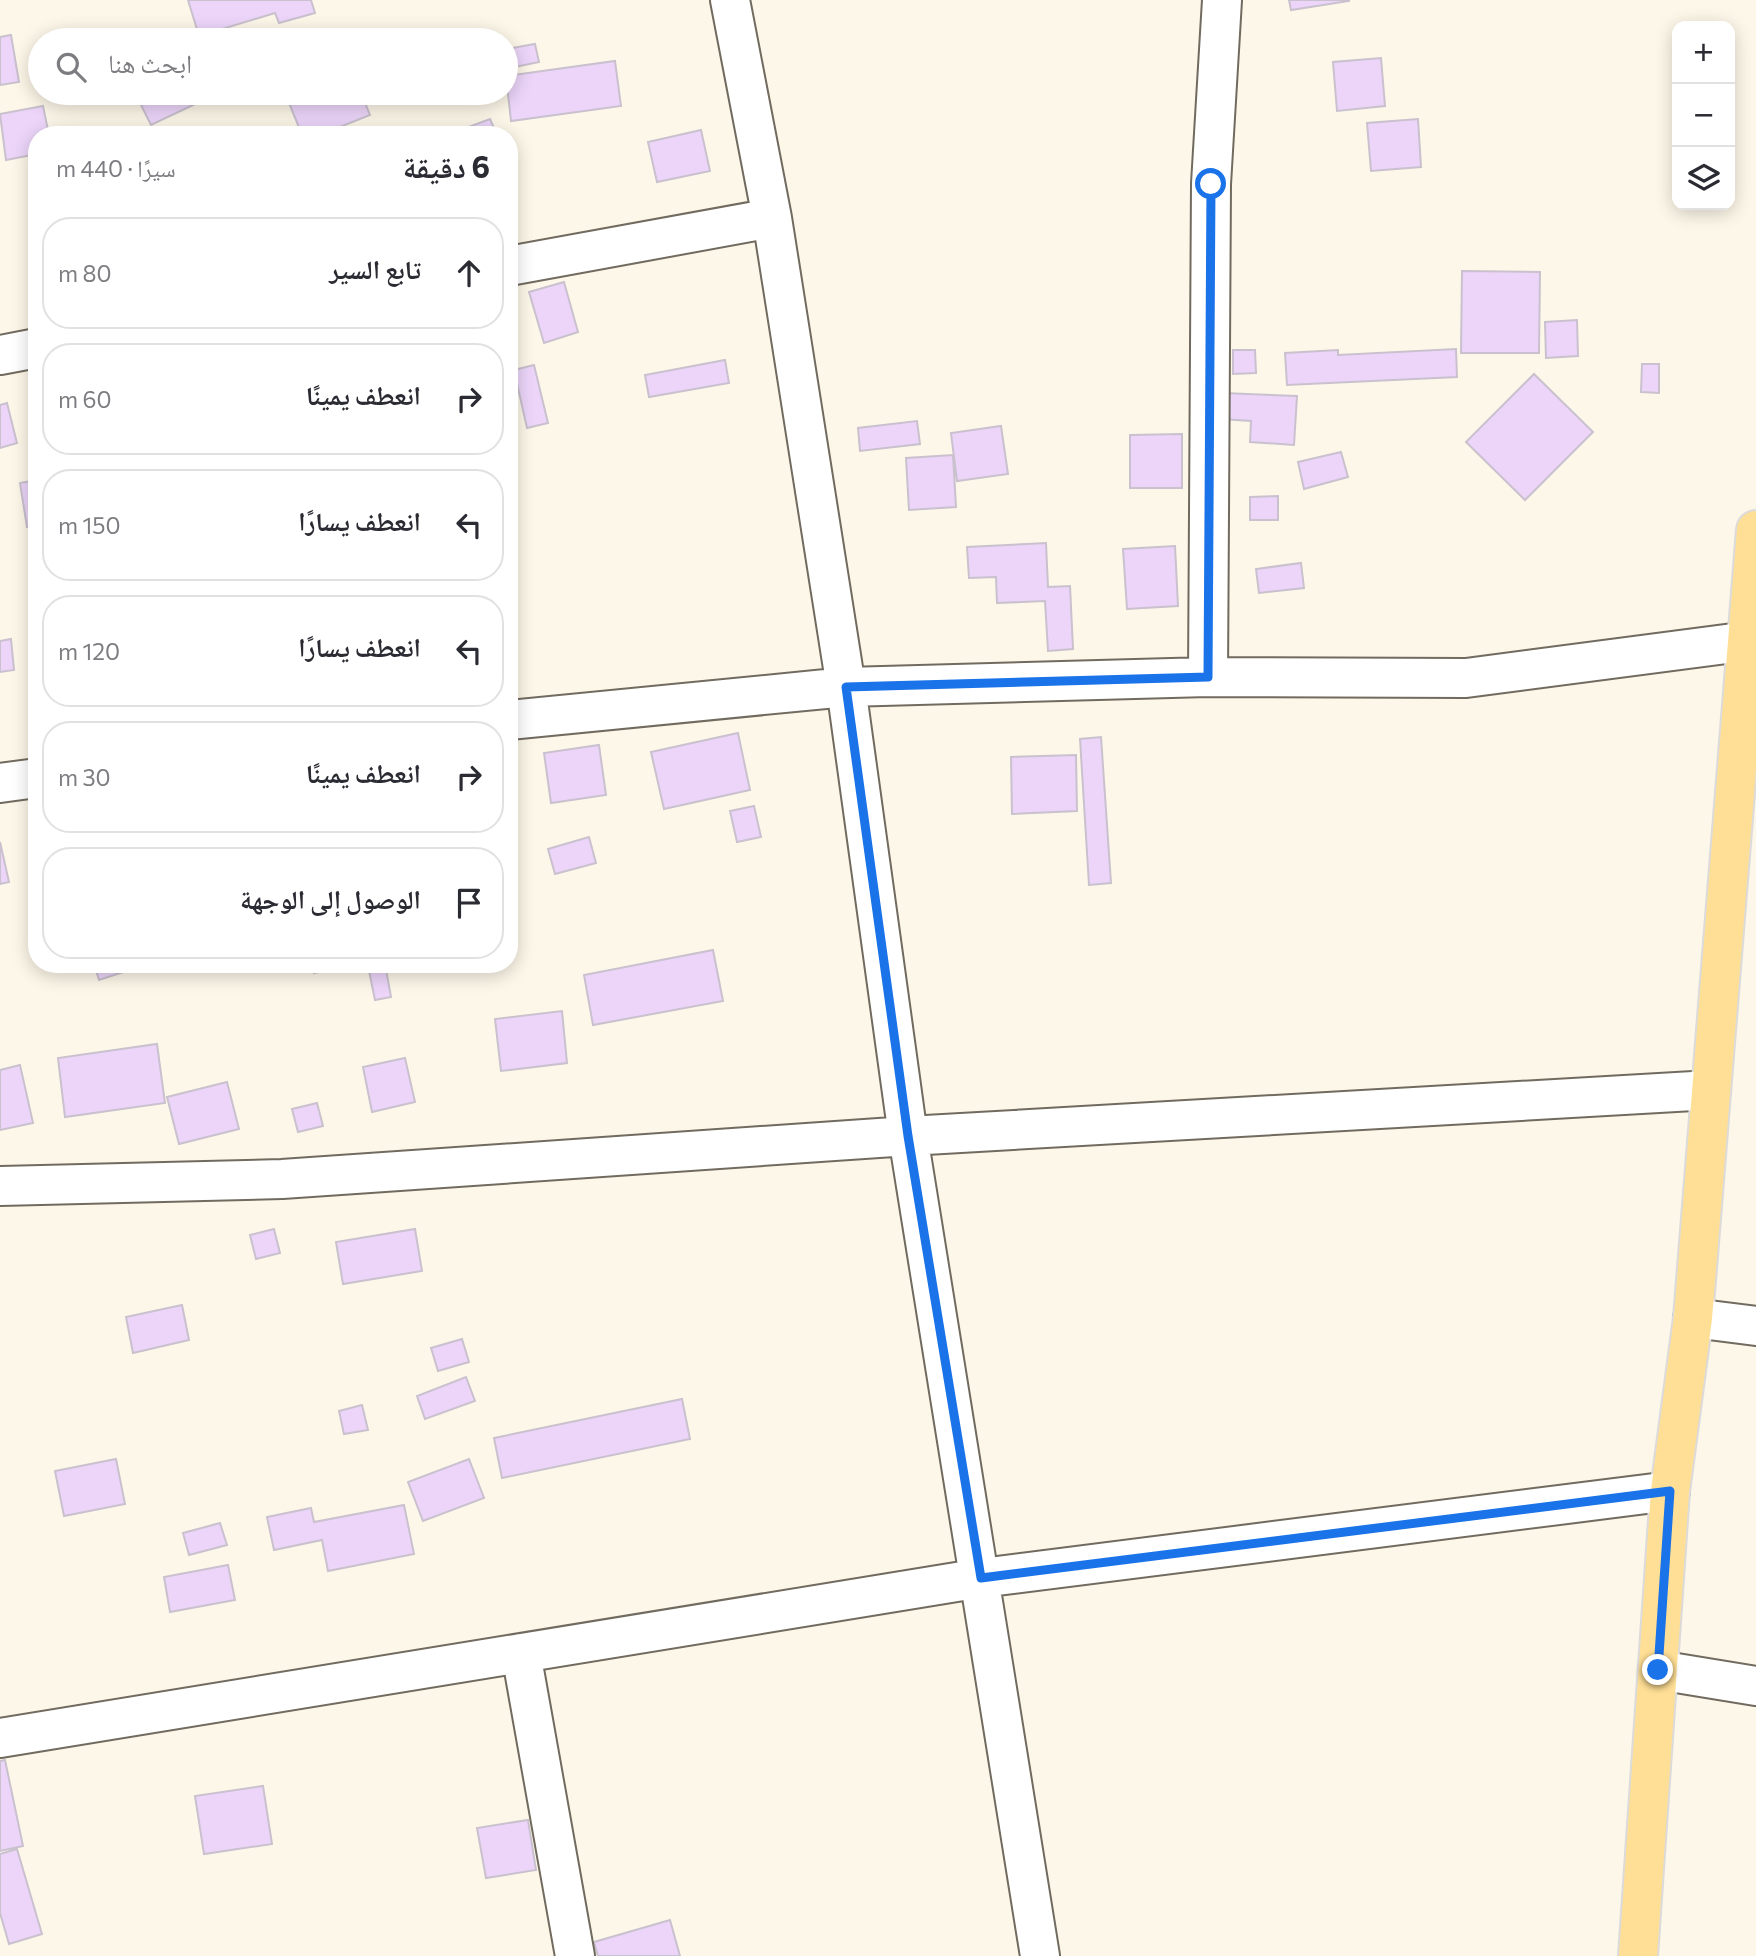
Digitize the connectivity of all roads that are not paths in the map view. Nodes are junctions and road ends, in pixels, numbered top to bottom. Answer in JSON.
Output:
{"nodes":[{"id":1,"x":730,"y":0,"type":"edge"},
{"id":2,"x":1222,"y":0,"type":"edge"},
{"id":3,"x":772,"y":218,"type":"junction"},
{"id":4,"x":518,"y":263,"type":"edge"},
{"id":5,"x":28,"y":350,"type":"edge"},
{"id":6,"x":0,"y":355,"type":"edge"},
{"id":7,"x":1756,"y":530,"type":"edge"},
{"id":8,"x":1753,"y":639,"type":"edge"},
{"id":9,"x":1208,"y":677,"type":"junction"},
{"id":10,"x":846,"y":687,"type":"junction"},
{"id":11,"x":518,"y":719,"type":"edge"},
{"id":12,"x":28,"y":779,"type":"edge"},
{"id":13,"x":0,"y":783,"type":"edge"},
{"id":14,"x":1711,"y":1090,"type":"junction"},
{"id":15,"x":908,"y":1136,"type":"junction"},
{"id":16,"x":0,"y":1186,"type":"edge"},
{"id":17,"x":1693,"y":1318,"type":"junction"},
{"id":18,"x":1756,"y":1326,"type":"edge"},
{"id":19,"x":1670,"y":1491,"type":"junction"},
{"id":20,"x":981,"y":1578,"type":"junction"},
{"id":21,"x":521,"y":1653,"type":"junction"},
{"id":22,"x":1658,"y":1670,"type":"junction"},
{"id":23,"x":1756,"y":1686,"type":"edge"},
{"id":24,"x":0,"y":1738,"type":"edge"},
{"id":25,"x":575,"y":1956,"type":"edge"},
{"id":26,"x":1040,"y":1956,"type":"edge"},
{"id":27,"x":1638,"y":1956,"type":"edge"}],
"edges":[{"from":1,"to":3,"type":"street"},
{"from":2,"to":9,"type":"street"},
{"from":3,"to":4,"type":"street"},
{"from":3,"to":10,"type":"street"},
{"from":5,"to":6,"type":"street"},
{"from":7,"to":8,"type":"main road"},
{"from":8,"to":9,"type":"street"},
{"from":8,"to":14,"type":"main road"},
{"from":9,"to":10,"type":"street"},
{"from":10,"to":11,"type":"street"},
{"from":10,"to":15,"type":"street"},
{"from":12,"to":13,"type":"street"},
{"from":14,"to":15,"type":"street"},
{"from":14,"to":17,"type":"main road"},
{"from":15,"to":16,"type":"street"},
{"from":15,"to":20,"type":"street"},
{"from":17,"to":18,"type":"street"},
{"from":17,"to":19,"type":"main road"},
{"from":19,"to":20,"type":"street"},
{"from":19,"to":22,"type":"main road"},
{"from":20,"to":21,"type":"street"},
{"from":20,"to":26,"type":"street"},
{"from":21,"to":24,"type":"street"},
{"from":21,"to":25,"type":"street"},
{"from":22,"to":23,"type":"street"},
{"from":22,"to":27,"type":"main road"}]}
